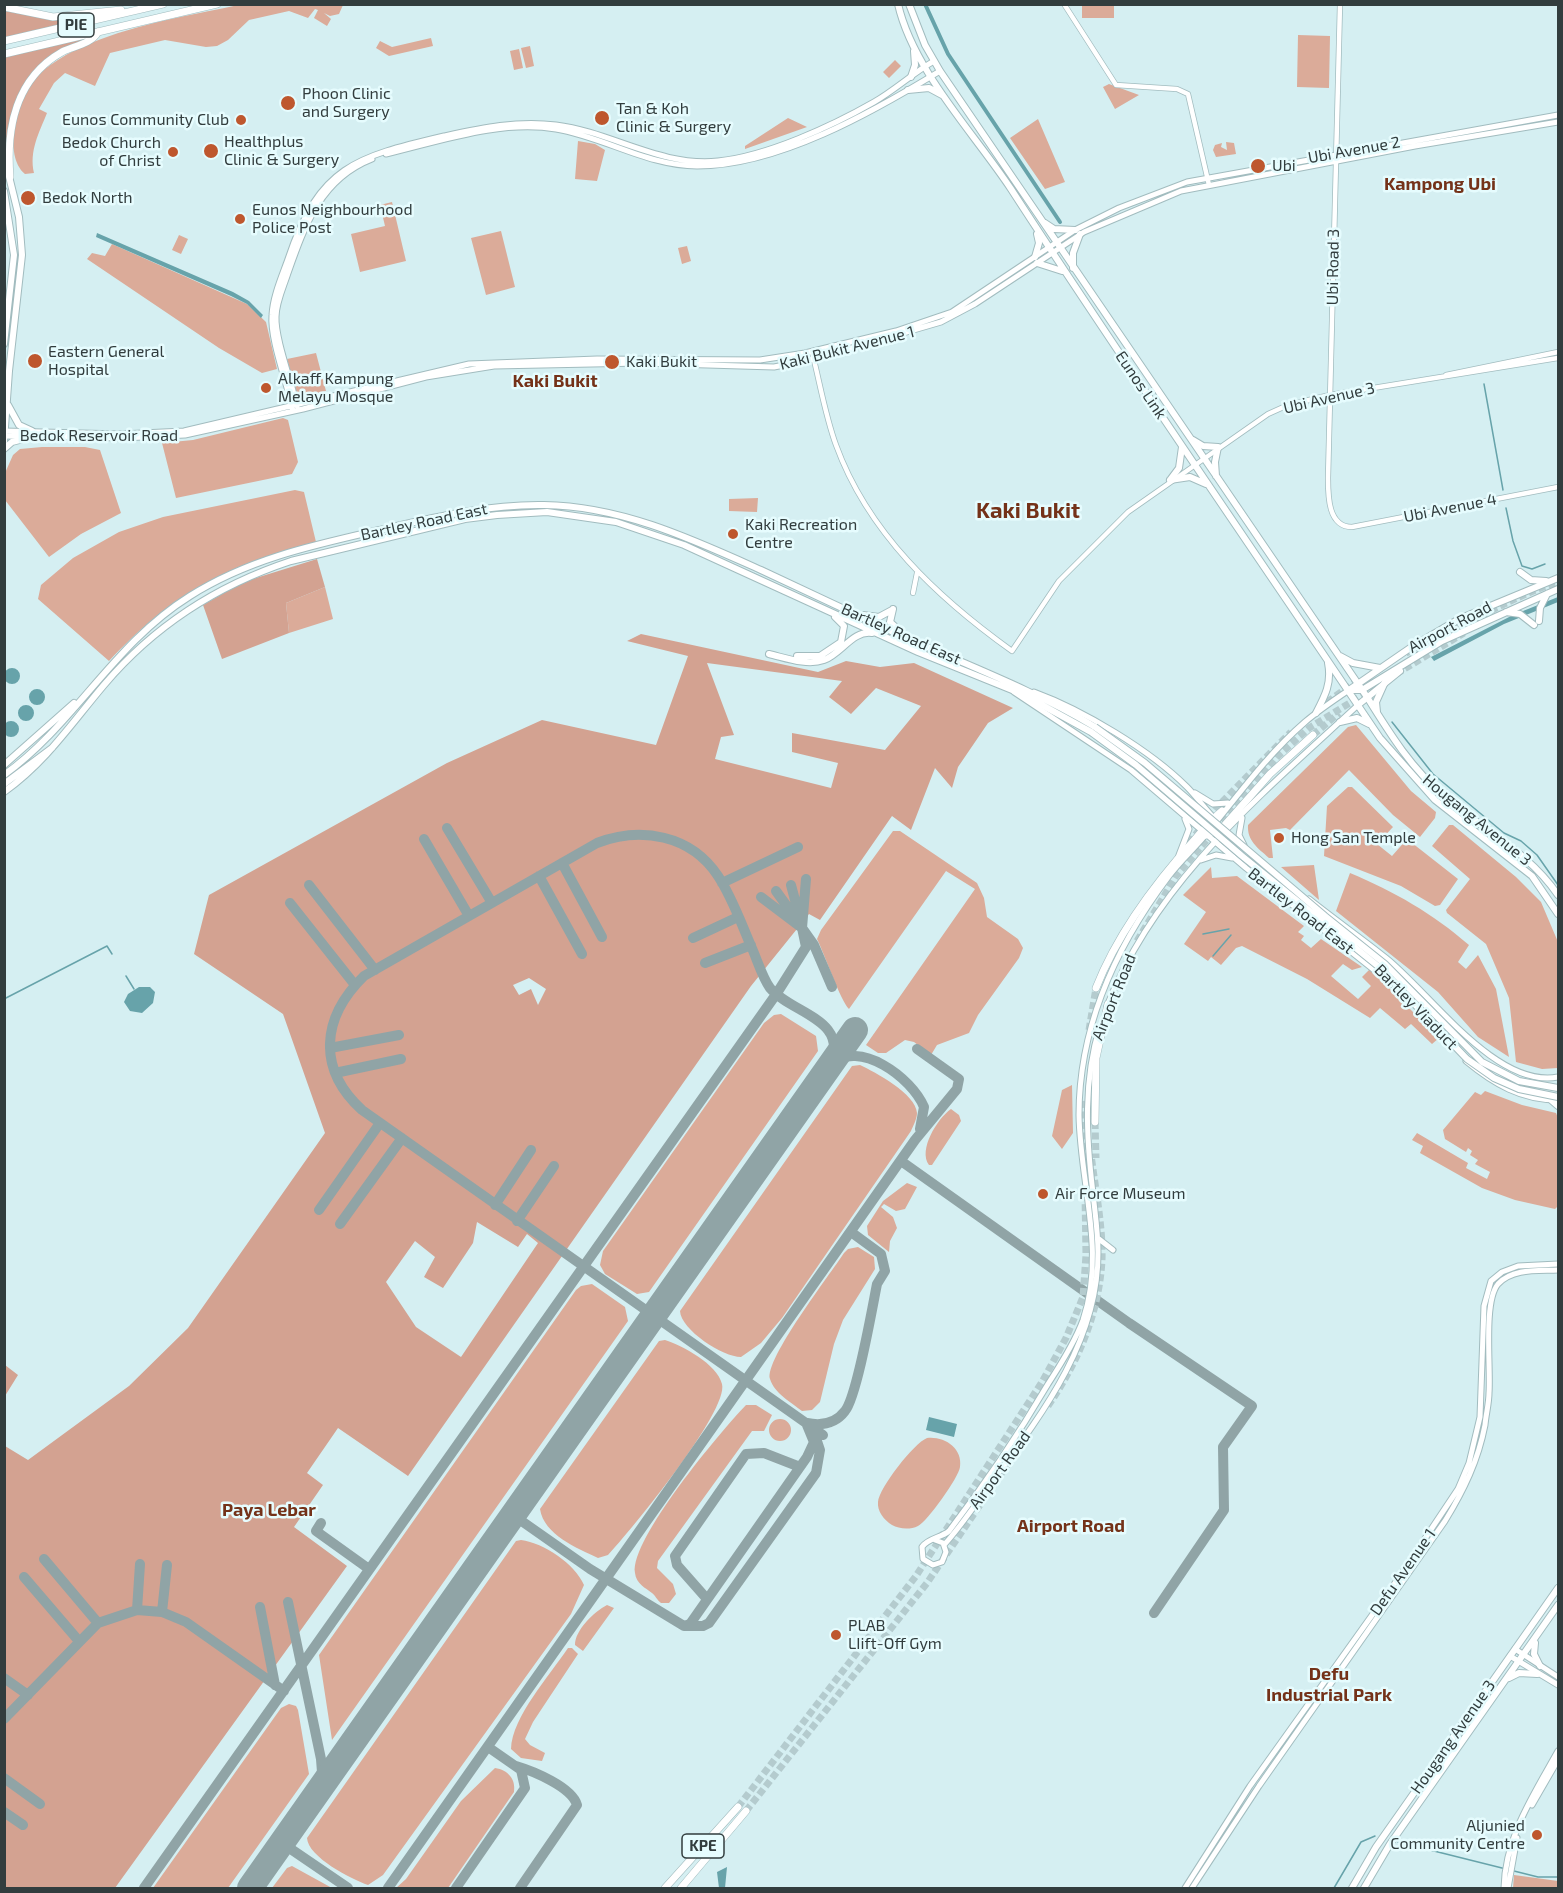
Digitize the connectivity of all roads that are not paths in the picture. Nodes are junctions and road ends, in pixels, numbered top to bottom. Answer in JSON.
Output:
{"nodes":[{"id":1,"x":163,"y":4,"type":"edge"},
{"id":2,"x":217,"y":4,"type":"edge"},
{"id":3,"x":898,"y":4,"type":"edge"},
{"id":4,"x":909,"y":4,"type":"edge"},
{"id":5,"x":1064,"y":4,"type":"edge"},
{"id":6,"x":1340,"y":4,"type":"edge"},
{"id":7,"x":4,"y":7,"type":"edge"},
{"id":8,"x":148,"y":8,"type":"junction"},
{"id":9,"x":98,"y":32,"type":"junction"},
{"id":10,"x":4,"y":41,"type":"edge"},
{"id":11,"x":914,"y":48,"type":"junction"},
{"id":12,"x":4,"y":54,"type":"edge"},
{"id":13,"x":934,"y":61,"type":"junction"},
{"id":14,"x":924,"y":66,"type":"junction"},
{"id":15,"x":940,"y":71,"type":"junction"},
{"id":16,"x":932,"y":76,"type":"junction"},
{"id":17,"x":911,"y":77,"type":"junction"},
{"id":18,"x":908,"y":90,"type":"junction"},
{"id":19,"x":951,"y":104,"type":"junction"},
{"id":20,"x":1558,"y":115,"type":"edge"},
{"id":21,"x":1558,"y":122,"type":"edge"},
{"id":22,"x":1337,"y":153,"type":"junction"},
{"id":23,"x":4,"y":156,"type":"edge"},
{"id":24,"x":1336,"y":160,"type":"junction"},
{"id":25,"x":10,"y":177,"type":"junction"},
{"id":26,"x":1207,"y":177,"type":"junction"},
{"id":27,"x":1209,"y":185,"type":"junction"},
{"id":28,"x":4,"y":191,"type":"edge"},
{"id":29,"x":1042,"y":221,"type":"junction"},
{"id":30,"x":1037,"y":231,"type":"junction"},
{"id":31,"x":1078,"y":232,"type":"junction"},
{"id":32,"x":1058,"y":245,"type":"junction"},
{"id":33,"x":1050,"y":251,"type":"junction"},
{"id":34,"x":1036,"y":260,"type":"junction"},
{"id":35,"x":1074,"y":268,"type":"junction"},
{"id":36,"x":1065,"y":273,"type":"junction"},
{"id":37,"x":4,"y":344,"type":"edge"},
{"id":38,"x":812,"y":352,"type":"junction"},
{"id":39,"x":1558,"y":352,"type":"edge"},
{"id":40,"x":1558,"y":358,"type":"edge"},
{"id":41,"x":814,"y":359,"type":"junction"},
{"id":42,"x":1443,"y":376,"type":"junction"},
{"id":43,"x":289,"y":393,"type":"junction"},
{"id":44,"x":1330,"y":395,"type":"junction"},
{"id":45,"x":7,"y":401,"type":"junction"},
{"id":46,"x":295,"y":408,"type":"junction"},
{"id":47,"x":273,"y":411,"type":"junction"},
{"id":48,"x":5,"y":433,"type":"edge"},
{"id":49,"x":33,"y":434,"type":"junction"},
{"id":50,"x":1188,"y":436,"type":"junction"},
{"id":51,"x":4,"y":441,"type":"edge"},
{"id":52,"x":1181,"y":444,"type":"junction"},
{"id":53,"x":1218,"y":447,"type":"junction"},
{"id":54,"x":4,"y":449,"type":"edge"},
{"id":55,"x":1203,"y":458,"type":"junction"},
{"id":56,"x":1195,"y":464,"type":"junction"},
{"id":57,"x":1170,"y":480,"type":"junction"},
{"id":58,"x":1218,"y":482,"type":"junction"},
{"id":59,"x":1558,"y":487,"type":"edge"},
{"id":60,"x":1211,"y":488,"type":"junction"},
{"id":61,"x":1342,"y":525,"type":"joint"},
{"id":62,"x":1520,"y":572,"type":"dead end"},
{"id":63,"x":917,"y":573,"type":"junction"},
{"id":64,"x":1556,"y":579,"type":"edge"},
{"id":65,"x":1558,"y":589,"type":"edge"},
{"id":66,"x":913,"y":593,"type":"dead end"},
{"id":67,"x":1548,"y":593,"type":"junction"},
{"id":68,"x":826,"y":610,"type":"junction"},
{"id":69,"x":1503,"y":612,"type":"junction"},
{"id":70,"x":852,"y":613,"type":"junction"},
{"id":71,"x":877,"y":634,"type":"junction"},
{"id":72,"x":1442,"y":641,"type":"junction"},
{"id":73,"x":915,"y":642,"type":"junction"},
{"id":74,"x":1333,"y":649,"type":"junction"},
{"id":75,"x":1327,"y":661,"type":"junction"},
{"id":76,"x":1380,"y":668,"type":"junction"},
{"id":77,"x":1385,"y":682,"type":"junction"},
{"id":78,"x":1360,"y":687,"type":"junction"},
{"id":79,"x":1349,"y":690,"type":"junction"},
{"id":80,"x":1013,"y":691,"type":"junction"},
{"id":81,"x":1034,"y":692,"type":"junction"},
{"id":82,"x":1367,"y":697,"type":"junction"},
{"id":83,"x":82,"y":698,"type":"junction"},
{"id":84,"x":1358,"y":705,"type":"junction"},
{"id":85,"x":1316,"y":713,"type":"junction"},
{"id":86,"x":1377,"y":714,"type":"junction"},
{"id":87,"x":1340,"y":722,"type":"junction"},
{"id":88,"x":1372,"y":726,"type":"junction"},
{"id":89,"x":1093,"y":729,"type":"junction"},
{"id":90,"x":1313,"y":735,"type":"tunnel mouth"},
{"id":91,"x":55,"y":747,"type":"junction"},
{"id":92,"x":4,"y":765,"type":"edge"},
{"id":93,"x":4,"y":775,"type":"edge"},
{"id":94,"x":4,"y":784,"type":"edge"},
{"id":95,"x":1187,"y":787,"type":"junction"},
{"id":96,"x":4,"y":792,"type":"edge"},
{"id":97,"x":1231,"y":801,"type":"junction"},
{"id":98,"x":1459,"y":808,"type":"junction"},
{"id":99,"x":1222,"y":811,"type":"joint"},
{"id":100,"x":1243,"y":814,"type":"junction"},
{"id":101,"x":1183,"y":815,"type":"junction"},
{"id":102,"x":1457,"y":818,"type":"junction"},
{"id":103,"x":1215,"y":820,"type":"junction"},
{"id":104,"x":1225,"y":828,"type":"junction"},
{"id":105,"x":1204,"y":833,"type":"junction"},
{"id":106,"x":1215,"y":842,"type":"junction"},
{"id":107,"x":1179,"y":856,"type":"junction"},
{"id":108,"x":1234,"y":858,"type":"junction"},
{"id":109,"x":1192,"y":867,"type":"junction"},
{"id":110,"x":1558,"y":895,"type":"edge"},
{"id":111,"x":1321,"y":908,"type":"junction"},
{"id":112,"x":1558,"y":914,"type":"edge"},
{"id":113,"x":1310,"y":918,"type":"junction"},
{"id":114,"x":1125,"y":966,"type":"junction"},
{"id":115,"x":1113,"y":967,"type":"junction"},
{"id":116,"x":1414,"y":983,"type":"junction"},
{"id":117,"x":1096,"y":988,"type":"tunnel mouth"},
{"id":118,"x":1402,"y":994,"type":"junction"},
{"id":119,"x":1108,"y":1004,"type":"junction"},
{"id":120,"x":1484,"y":1052,"type":"junction"},
{"id":121,"x":1471,"y":1066,"type":"junction"},
{"id":122,"x":1558,"y":1077,"type":"edge"},
{"id":123,"x":1558,"y":1088,"type":"edge"},
{"id":124,"x":1558,"y":1099,"type":"edge"},
{"id":125,"x":1551,"y":1100,"type":"junction"},
{"id":126,"x":1558,"y":1106,"type":"edge"},
{"id":127,"x":1095,"y":1122,"type":"tunnel mouth"},
{"id":128,"x":1091,"y":1181,"type":"junction"},
{"id":129,"x":1086,"y":1190,"type":"junction"},
{"id":130,"x":1098,"y":1238,"type":"junction"},
{"id":131,"x":1113,"y":1250,"type":"dead end"},
{"id":132,"x":1558,"y":1264,"type":"edge"},
{"id":133,"x":1558,"y":1270,"type":"edge"},
{"id":134,"x":935,"y":1540,"type":"junction"},
{"id":135,"x":944,"y":1545,"type":"junction"},
{"id":136,"x":1558,"y":1588,"type":"edge"},
{"id":137,"x":1558,"y":1605,"type":"edge"},
{"id":138,"x":1536,"y":1640,"type":"junction"},
{"id":139,"x":1515,"y":1649,"type":"junction"},
{"id":140,"x":1524,"y":1655,"type":"junction"},
{"id":141,"x":1510,"y":1656,"type":"junction"},
{"id":142,"x":1519,"y":1662,"type":"junction"},
{"id":143,"x":1540,"y":1666,"type":"junction"},
{"id":144,"x":1537,"y":1674,"type":"junction"},
{"id":145,"x":1558,"y":1677,"type":"edge"},
{"id":146,"x":1507,"y":1679,"type":"junction"},
{"id":147,"x":1558,"y":1685,"type":"edge"},
{"id":148,"x":1558,"y":1751,"type":"edge"},
{"id":149,"x":1558,"y":1760,"type":"edge"},
{"id":150,"x":738,"y":1806,"type":"tunnel mouth"},
{"id":151,"x":746,"y":1811,"type":"tunnel mouth"},
{"id":152,"x":1508,"y":1866,"type":"junction"},
{"id":153,"x":665,"y":1888,"type":"edge"},
{"id":154,"x":681,"y":1888,"type":"edge"},
{"id":155,"x":1185,"y":1888,"type":"edge"},
{"id":156,"x":1192,"y":1888,"type":"edge"},
{"id":157,"x":1352,"y":1888,"type":"edge"},
{"id":158,"x":1364,"y":1888,"type":"edge"},
{"id":159,"x":1506,"y":1888,"type":"edge"}],
"edges":[{"from":1,"to":8,"type":"highway","number":"PIE"},
{"from":2,"to":9,"type":"highway","number":"PIE"},
{"from":3,"to":11,"type":"main road","name":"Eunos Link"},
{"from":4,"to":13,"type":"main road","name":"Eunos Link"},
{"from":5,"to":26,"type":"street"},
{"from":6,"to":22,"type":"street","name":"Ubi Road 3"},
{"from":7,"to":8,"type":"highway"},
{"from":8,"to":10,"type":"highway","number":"PIE"},
{"from":9,"to":12,"type":"highway","number":"PIE"},
{"from":9,"to":25,"type":"highway"},
{"from":11,"to":14,"type":"main road","name":"Eunos Link"},
{"from":11,"to":17,"type":"main road"},
{"from":13,"to":14,"type":"main road"},
{"from":13,"to":15,"type":"main road","name":"Eunos Link"},
{"from":14,"to":16,"type":"main road","name":"Eunos Link"},
{"from":14,"to":17,"type":"main road"},
{"from":15,"to":16,"type":"main road"},
{"from":15,"to":29,"type":"main road","name":"Eunos Link"},
{"from":16,"to":18,"type":"main road"},
{"from":16,"to":19,"type":"main road","name":"Eunos Link"},
{"from":17,"to":43,"type":"main road"},
{"from":18,"to":19,"type":"main road"},
{"from":18,"to":46,"type":"main road"},
{"from":19,"to":30,"type":"main road","name":"Eunos Link"},
{"from":20,"to":22,"type":"main road","name":"Ubi Avenue 2"},
{"from":21,"to":24,"type":"main road","name":"Ubi Avenue 2"},
{"from":22,"to":24,"type":"street","name":"Ubi Road 3"},
{"from":22,"to":26,"type":"main road","name":"Ubi Avenue 2"},
{"from":23,"to":25,"type":"main road"},
{"from":24,"to":27,"type":"main road","name":"Ubi Avenue 2"},
{"from":24,"to":44,"type":"street","name":"Ubi Road 3"},
{"from":25,"to":45,"type":"main road"},
{"from":26,"to":27,"type":"street"},
{"from":26,"to":31,"type":"main road","name":"Ubi Avenue 2"},
{"from":27,"to":31,"type":"main road","name":"Ubi Avenue 2"},
{"from":28,"to":37,"type":"main road"},
{"from":29,"to":31,"type":"main road"},
{"from":29,"to":32,"type":"main road","name":"Eunos Link"},
{"from":30,"to":33,"type":"main road","name":"Eunos Link"},
{"from":30,"to":34,"type":"main road"},
{"from":31,"to":32,"type":"main road","name":"Ubi Avenue 2"},
{"from":31,"to":35,"type":"main road"},
{"from":32,"to":33,"type":"main road","name":"Kaki Bukit Avenue 1"},
{"from":32,"to":35,"type":"main road","name":"Eunos Link"},
{"from":33,"to":34,"type":"main road","name":"Kaki Bukit Avenue 1"},
{"from":33,"to":36,"type":"main road","name":"Eunos Link"},
{"from":34,"to":36,"type":"main road"},
{"from":34,"to":38,"type":"main road","name":"Kaki Bukit Avenue 1"},
{"from":34,"to":41,"type":"main road","name":"Kaki Bukit Avenue 1"},
{"from":35,"to":50,"type":"main road","name":"Eunos Link"},
{"from":36,"to":52,"type":"main road","name":"Eunos Link"},
{"from":38,"to":41,"type":"street"},
{"from":38,"to":46,"type":"main road","name":"Kaki Bukit Avenue 1"},
{"from":39,"to":42,"type":"street","name":"Ubi Avenue 3"},
{"from":40,"to":42,"type":"street","name":"Ubi Avenue 3"},
{"from":41,"to":46,"type":"main road","name":"Kaki Bukit Avenue 1"},
{"from":41,"to":63,"type":"street"},
{"from":42,"to":44,"type":"street","name":"Ubi Avenue 3"},
{"from":43,"to":46,"type":"main road"},
{"from":43,"to":47,"type":"main road"},
{"from":44,"to":53,"type":"street","name":"Ubi Avenue 3"},
{"from":44,"to":61,"type":"street","name":"Ubi Road 3"},
{"from":45,"to":48,"type":"main road"},
{"from":45,"to":49,"type":"main road"},
{"from":46,"to":47,"type":"main road","name":"Bedok Reservoir Road"},
{"from":46,"to":49,"type":"main road","name":"Bedok Reservoir Road"},
{"from":47,"to":49,"type":"main road","name":"Bedok Reservoir Road"},
{"from":48,"to":49,"type":"main road","name":"Bedok Reservoir Road"},
{"from":48,"to":51,"type":"main road"},
{"from":49,"to":54,"type":"main road"},
{"from":50,"to":53,"type":"main road"},
{"from":50,"to":55,"type":"main road","name":"Eunos Link"},
{"from":52,"to":56,"type":"main road","name":"Eunos Link"},
{"from":52,"to":57,"type":"main road"},
{"from":53,"to":55,"type":"street","name":"Ubi Avenue 3"},
{"from":53,"to":58,"type":"main road"},
{"from":55,"to":56,"type":"street","name":"Ubi Avenue 3"},
{"from":55,"to":58,"type":"main road","name":"Eunos Link"},
{"from":56,"to":57,"type":"street","name":"Ubi Avenue 3"},
{"from":56,"to":60,"type":"main road","name":"Eunos Link"},
{"from":57,"to":60,"type":"main road"},
{"from":57,"to":63,"type":"street","name":"Ubi Avenue 3"},
{"from":58,"to":74,"type":"main road","name":"Eunos Link"},
{"from":59,"to":61,"type":"street","name":"Ubi Avenue 4"},
{"from":60,"to":75,"type":"main road","name":"Eunos Link"},
{"from":62,"to":64,"type":"main road"},
{"from":63,"to":66,"type":"street"},
{"from":64,"to":76,"type":"main road","name":"Airport Road"},
{"from":65,"to":67,"type":"main road","name":"Airport Road"},
{"from":67,"to":69,"type":"main road","name":"Airport Road"},
{"from":67,"to":69,"type":"main road"},
{"from":68,"to":71,"type":"main road","name":"Bartley Road East"},
{"from":68,"to":71,"type":"main road"},
{"from":68,"to":91,"type":"main road","name":"Bartley Road East"},
{"from":69,"to":72,"type":"main road","name":"Airport Road"},
{"from":70,"to":73,"type":"main road","name":"Bartley Road East"},
{"from":70,"to":73,"type":"main road"},
{"from":70,"to":83,"type":"main road","name":"Bartley Road East"},
{"from":71,"to":80,"type":"main road","name":"Bartley Road East"},
{"from":72,"to":77,"type":"main road","name":"Airport Road"},
{"from":72,"to":78,"type":"main road","name":"Airport Road"},
{"from":73,"to":81,"type":"main road","name":"Bartley Road East"},
{"from":74,"to":76,"type":"main road"},
{"from":74,"to":78,"type":"main road","name":"Eunos Link"},
{"from":75,"to":79,"type":"main road","name":"Eunos Link"},
{"from":75,"to":85,"type":"main road"},
{"from":76,"to":78,"type":"main road","name":"Airport Road"},
{"from":77,"to":82,"type":"main road","name":"Airport Road"},
{"from":77,"to":86,"type":"main road"},
{"from":78,"to":79,"type":"main road","name":"Airport Road"},
{"from":78,"to":82,"type":"main road","name":"Hougang Avenue 3"},
{"from":79,"to":84,"type":"main road","name":"Eunos Link"},
{"from":79,"to":85,"type":"main road","name":"Airport Road"},
{"from":80,"to":89,"type":"main road","name":"Bartley Road East"},
{"from":80,"to":101,"type":"main road","name":"Bartley Road East"},
{"from":81,"to":89,"type":"main road","name":"Bartley Road East"},
{"from":81,"to":95,"type":"main road","name":"Bartley Road East"},
{"from":82,"to":84,"type":"main road","name":"Airport Road"},
{"from":82,"to":86,"type":"main road","name":"Hougang Avenue 3"},
{"from":83,"to":92,"type":"main road"},
{"from":83,"to":93,"type":"main road","name":"Bartley Road East"},
{"from":84,"to":87,"type":"main road","name":"Airport Road"},
{"from":84,"to":88,"type":"main road","name":"Hougang Avenue 3"},
{"from":85,"to":97,"type":"main road","name":"Airport Road"},
{"from":86,"to":98,"type":"main road","name":"Hougang Avenue 3"},
{"from":87,"to":88,"type":"main road"},
{"from":87,"to":100,"type":"main road","name":"Airport Road"},
{"from":88,"to":102,"type":"main road","name":"Hougang Avenue 3"},
{"from":89,"to":123,"type":"main road","name":"Bartley Viaduct","bridge":true},
{"from":89,"to":124,"type":"main road","name":"Bartley Viaduct","bridge":true},
{"from":90,"to":104,"type":"highway"},
{"from":91,"to":94,"type":"main road","name":"Bartley Road East"},
{"from":91,"to":96,"type":"main road"},
{"from":95,"to":97,"type":"main road"},
{"from":95,"to":103,"type":"main road","name":"Bartley Road East"},
{"from":97,"to":99,"type":"main road","name":"Airport Road"},
{"from":98,"to":102,"type":"main road"},
{"from":98,"to":110,"type":"main road","name":"Hougang Avenue 3"},
{"from":99,"to":103,"type":"highway"},
{"from":100,"to":104,"type":"main road","name":"Airport Road"},
{"from":100,"to":111,"type":"main road","name":"Bartley Road East"},
{"from":101,"to":105,"type":"main road","name":"Bartley Road East"},
{"from":101,"to":107,"type":"main road"},
{"from":102,"to":112,"type":"main road","name":"Hougang Avenue 3"},
{"from":103,"to":104,"type":"main road","name":"Bartley Road East"},
{"from":103,"to":105,"type":"highway"},
{"from":104,"to":105,"type":"highway"},
{"from":104,"to":106,"type":"main road","name":"Airport Road"},
{"from":105,"to":106,"type":"main road","name":"Bartley Road East"},
{"from":105,"to":107,"type":"highway"},
{"from":105,"to":115,"type":"main road","name":"Airport Road"},
{"from":106,"to":108,"type":"main road","name":"Bartley Road East"},
{"from":106,"to":109,"type":"main road","name":"Airport Road"},
{"from":107,"to":117,"type":"highway"},
{"from":108,"to":109,"type":"main road"},
{"from":108,"to":113,"type":"main road","name":"Bartley Road East"},
{"from":109,"to":114,"type":"main road","name":"Airport Road"},
{"from":111,"to":113,"type":"main road"},
{"from":111,"to":116,"type":"main road","name":"Bartley Road East"},
{"from":113,"to":118,"type":"main road","name":"Bartley Road East"},
{"from":114,"to":115,"type":"main road"},
{"from":114,"to":119,"type":"main road","name":"Airport Road"},
{"from":115,"to":129,"type":"main road","name":"Airport Road"},
{"from":116,"to":118,"type":"main road"},
{"from":116,"to":120,"type":"main road","name":"Bartley Road East"},
{"from":118,"to":121,"type":"main road","name":"Bartley Road East"},
{"from":119,"to":127,"type":"highway"},
{"from":119,"to":128,"type":"main road","name":"Airport Road"},
{"from":120,"to":121,"type":"main road"},
{"from":120,"to":122,"type":"main road","name":"Bartley Road East"},
{"from":121,"to":125,"type":"main road","name":"Bartley Road East"},
{"from":124,"to":125,"type":"main road","name":"Bartley Road East"},
{"from":125,"to":126,"type":"main road"},
{"from":128,"to":129,"type":"main road"},
{"from":128,"to":130,"type":"main road","name":"Airport Road"},
{"from":129,"to":134,"type":"main road","name":"Airport Road"},
{"from":130,"to":131,"type":"main road"},
{"from":130,"to":135,"type":"main road","name":"Airport Road"},
{"from":132,"to":155,"type":"main road","name":"Defu Avenue 1"},
{"from":133,"to":156,"type":"main road","name":"Defu Avenue 1"},
{"from":134,"to":135,"type":"main road"},
{"from":134,"to":135,"type":"main road","name":"Airport Road"},
{"from":136,"to":139,"type":"main road","name":"Hougang Avenue 3"},
{"from":137,"to":138,"type":"main road","name":"Hougang Avenue 3"},
{"from":138,"to":140,"type":"main road","name":"Hougang Avenue 3"},
{"from":138,"to":143,"type":"main road"},
{"from":139,"to":140,"type":"main road"},
{"from":139,"to":141,"type":"main road","name":"Hougang Avenue 3"},
{"from":140,"to":142,"type":"main road","name":"Hougang Avenue 3"},
{"from":140,"to":143,"type":"main road"},
{"from":141,"to":142,"type":"main road"},
{"from":141,"to":157,"type":"main road","name":"Hougang Avenue 3"},
{"from":142,"to":144,"type":"main road"},
{"from":142,"to":146,"type":"main road","name":"Hougang Avenue 3"},
{"from":143,"to":145,"type":"main road"},
{"from":144,"to":146,"type":"main road"},
{"from":144,"to":147,"type":"main road"},
{"from":146,"to":158,"type":"main road","name":"Hougang Avenue 3"},
{"from":148,"to":152,"type":"main road"},
{"from":149,"to":152,"type":"main road"},
{"from":150,"to":153,"type":"highway","number":"KPE"},
{"from":151,"to":154,"type":"highway","number":"KPE"},
{"from":152,"to":159,"type":"main road"}]}
